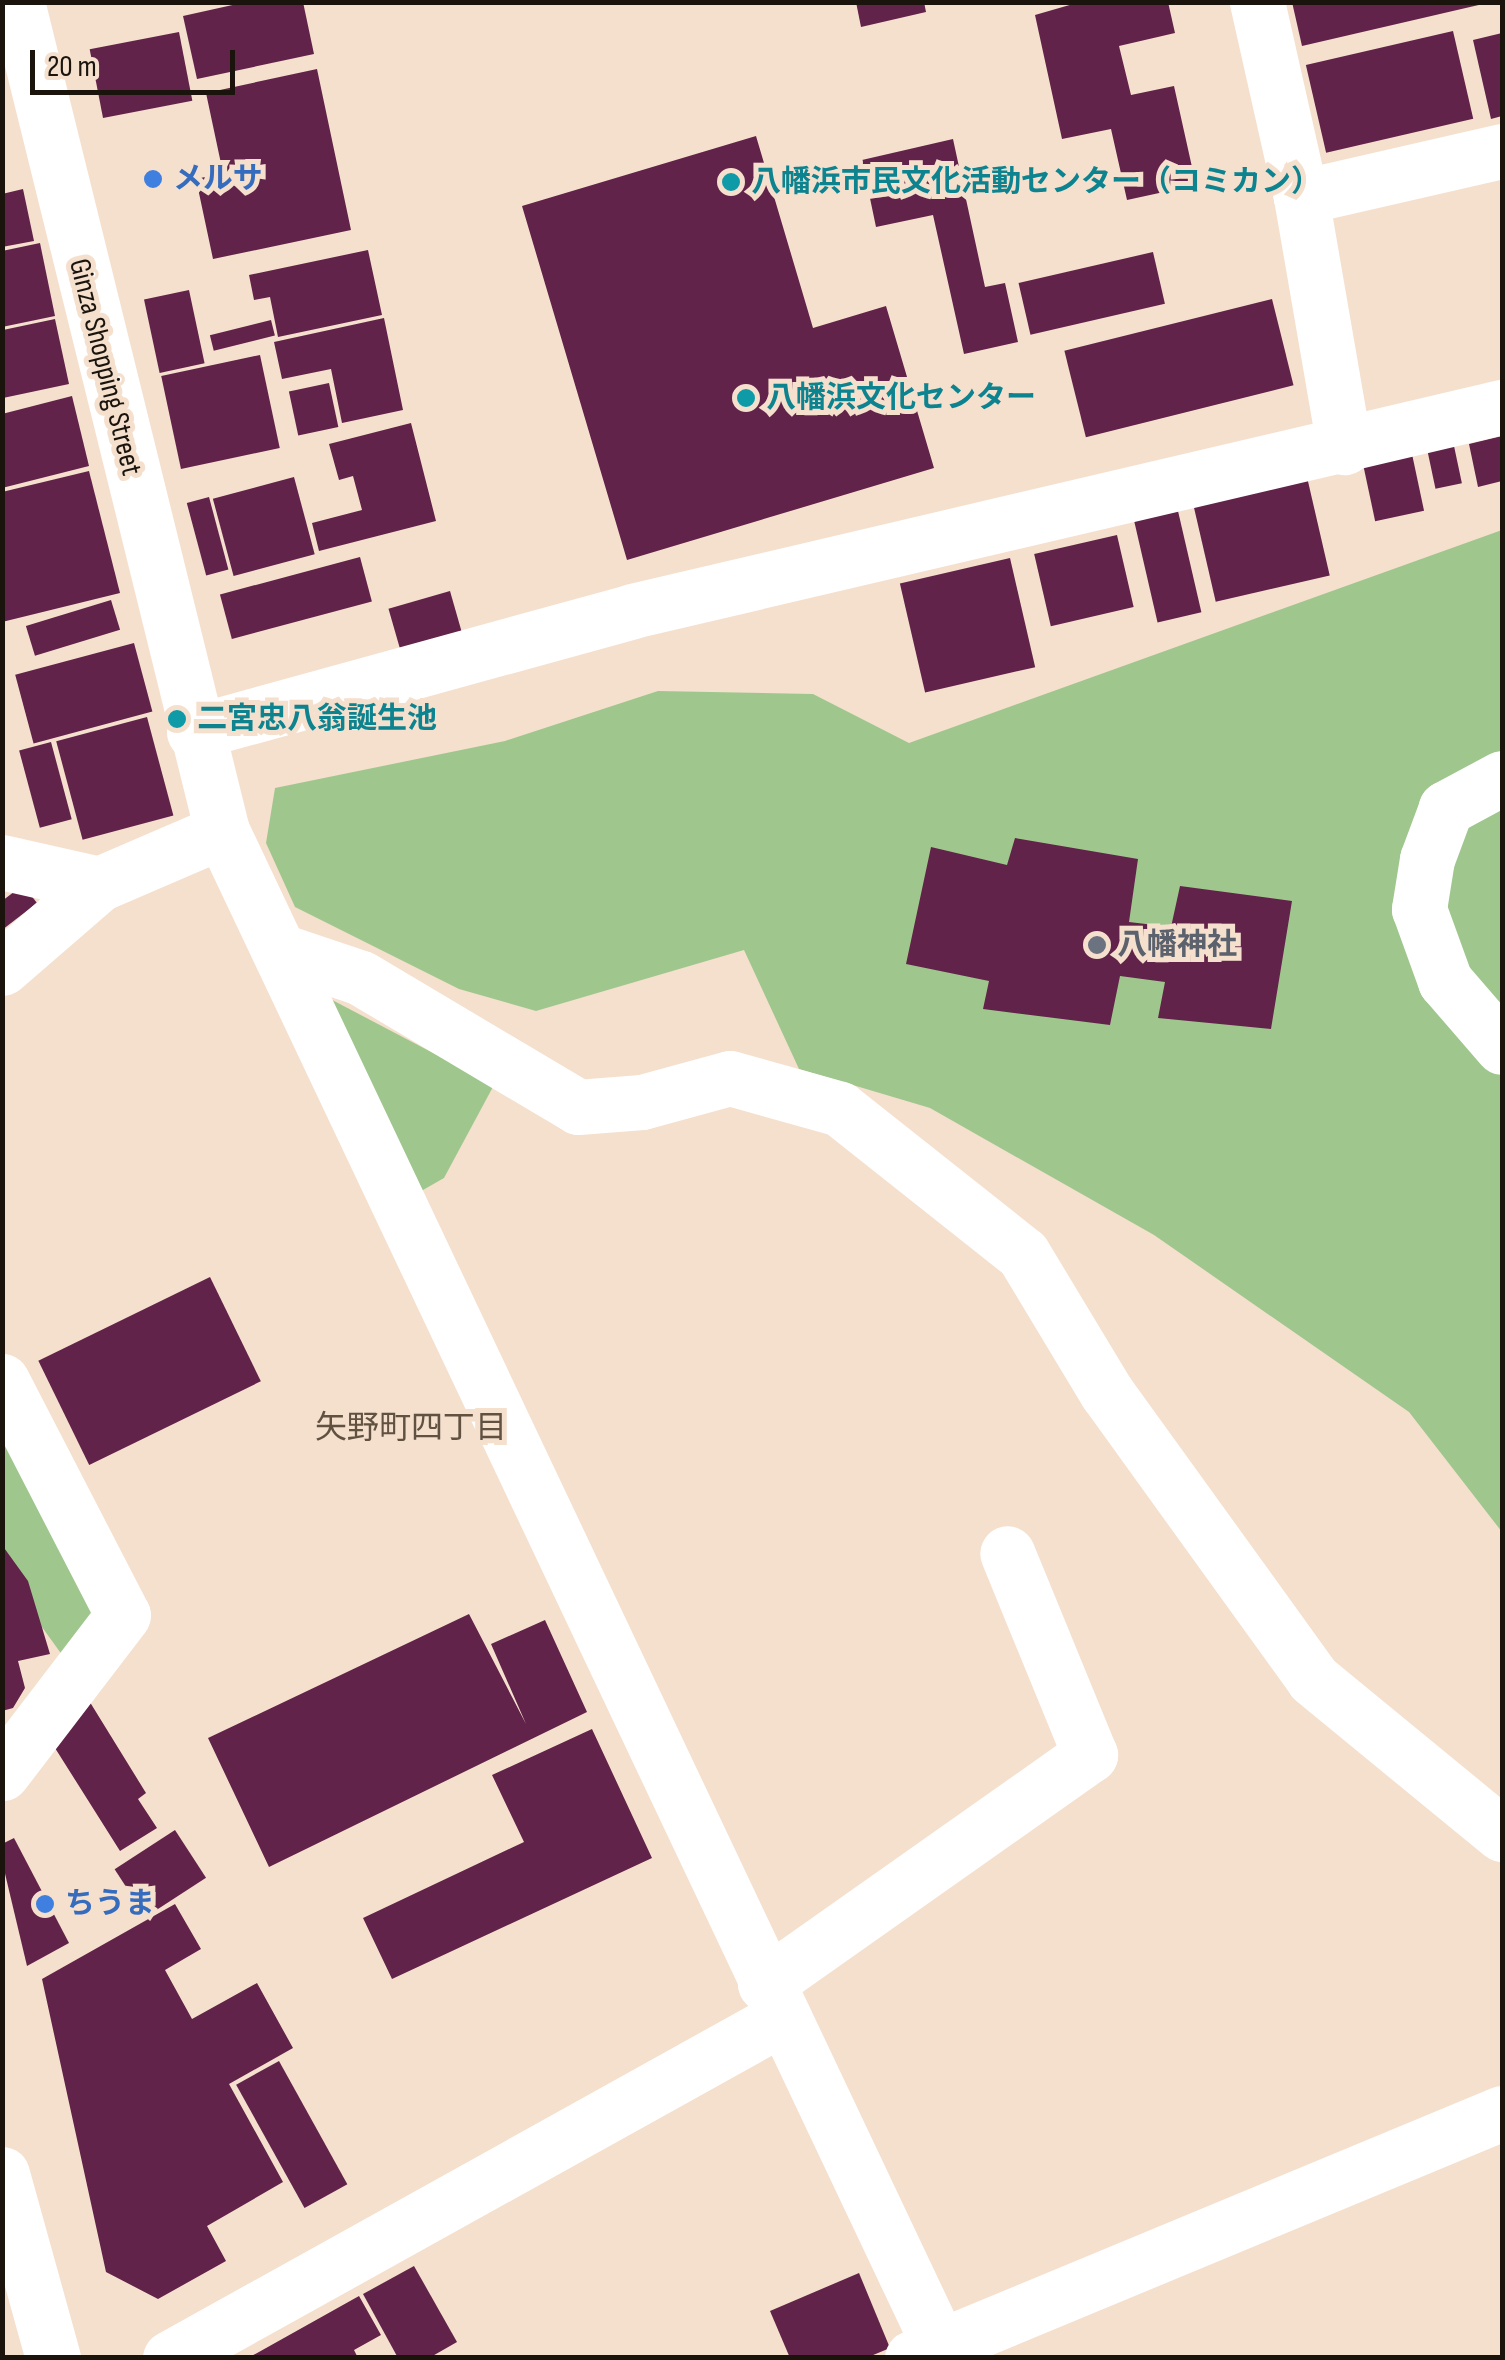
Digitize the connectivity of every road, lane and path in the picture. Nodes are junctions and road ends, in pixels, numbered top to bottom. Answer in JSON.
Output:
{"nodes":[{"id":1,"x":1257,"y":2,"type":"edge"},
{"id":2,"x":18,"y":3,"type":"edge"},
{"id":3,"x":2,"y":7,"type":"edge"},
{"id":4,"x":1502,"y":152,"type":"edge"},
{"id":5,"x":1301,"y":196,"type":"junction"},
{"id":6,"x":1502,"y":407,"type":"edge"},
{"id":7,"x":1344,"y":447,"type":"junction"},
{"id":8,"x":194,"y":732,"type":"junction"},
{"id":9,"x":1502,"y":778,"type":"edge"},
{"id":10,"x":222,"y":830,"type":"junction"},
{"id":11,"x":2,"y":862,"type":"edge"},
{"id":12,"x":99,"y":884,"type":"junction"},
{"id":13,"x":281,"y":950,"type":"junction"},
{"id":14,"x":2,"y":968,"type":"edge"},
{"id":15,"x":1502,"y":1047,"type":"edge"},
{"id":16,"x":8,"y":1402,"type":"edge"},
{"id":17,"x":1007,"y":1553,"type":"dead end"},
{"id":18,"x":2,"y":1773,"type":"edge"},
{"id":19,"x":1502,"y":1834,"type":"edge"},
{"id":20,"x":772,"y":2002,"type":"junction"},
{"id":21,"x":1502,"y":2113,"type":"edge"},
{"id":22,"x":2,"y":2174,"type":"edge"},
{"id":23,"x":932,"y":2353,"type":"edge"},
{"id":24,"x":53,"y":2358,"type":"edge"},
{"id":25,"x":170,"y":2358,"type":"edge"}],
"edges":[{"from":1,"to":5,"type":"street"},
{"from":2,"to":3,"type":"street"},
{"from":2,"to":8,"type":"street","name":"Ginza Shopping Street"},
{"from":4,"to":5,"type":"street"},
{"from":5,"to":7,"type":"street"},
{"from":6,"to":7,"type":"street"},
{"from":7,"to":8,"type":"street"},
{"from":8,"to":10,"type":"street","name":"Ginza Shopping Street"},
{"from":9,"to":15,"type":"street"},
{"from":10,"to":12,"type":"street"},
{"from":10,"to":13,"type":"street","name":"Ginza Shopping Street"},
{"from":11,"to":12,"type":"street"},
{"from":12,"to":14,"type":"street"},
{"from":13,"to":19,"type":"street"},
{"from":13,"to":20,"type":"street","name":"Ginza Shopping Street"},
{"from":16,"to":18,"type":"street"},
{"from":17,"to":20,"type":"street"},
{"from":20,"to":23,"type":"street","name":"Ginza Shopping Street"},
{"from":20,"to":25,"type":"street"},
{"from":21,"to":23,"type":"street"},
{"from":22,"to":24,"type":"street"}]}
